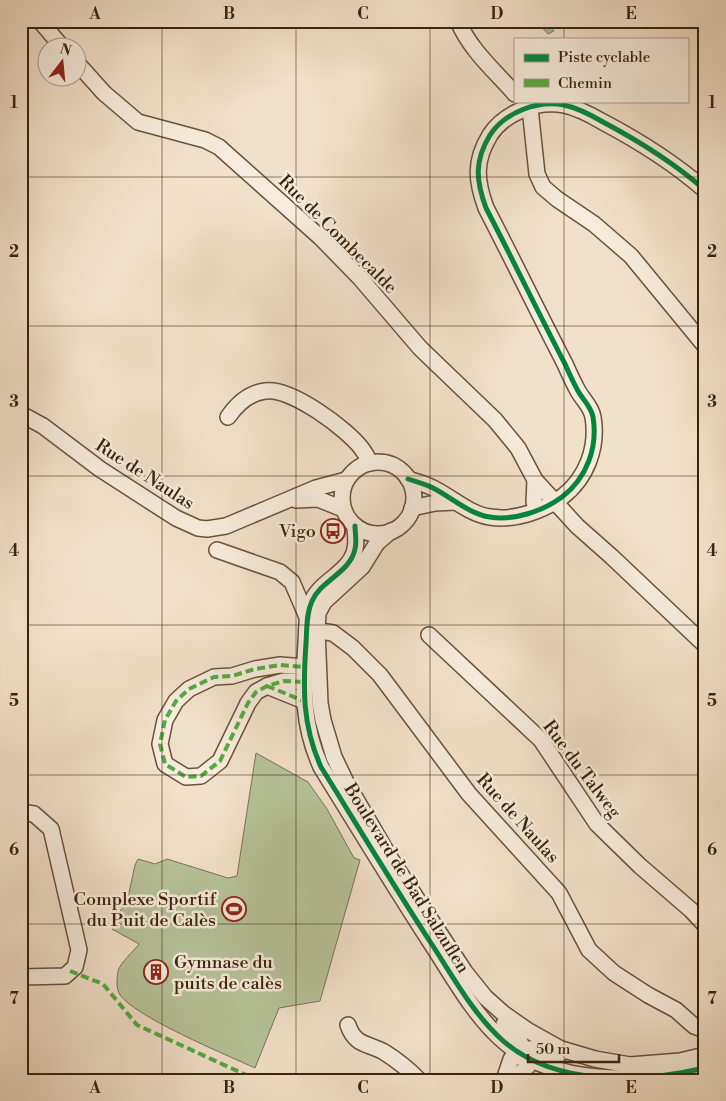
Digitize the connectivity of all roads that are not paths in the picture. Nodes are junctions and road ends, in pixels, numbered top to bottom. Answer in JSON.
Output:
{"nodes":[{"id":1,"x":40,"y":21,"type":"edge"},
{"id":2,"x":458,"y":21,"type":"edge"},
{"id":3,"x":54,"y":38,"type":"edge"},
{"id":4,"x":88,"y":75,"type":"edge"},
{"id":5,"x":514,"y":93,"type":"edge"},
{"id":6,"x":525,"y":106,"type":"edge"},
{"id":7,"x":705,"y":190,"type":"edge"},
{"id":8,"x":705,"y":346,"type":"edge"},
{"id":9,"x":21,"y":414,"type":"edge"},
{"id":10,"x":228,"y":417,"type":"dead end"},
{"id":11,"x":370,"y":462,"type":"junction"},
{"id":12,"x":408,"y":479,"type":"junction"},
{"id":13,"x":346,"y":480,"type":"junction"},
{"id":14,"x":535,"y":480,"type":"junction"},
{"id":15,"x":551,"y":499,"type":"junction"},
{"id":16,"x":285,"y":502,"type":"junction"},
{"id":17,"x":456,"y":502,"type":"junction"},
{"id":18,"x":534,"y":502,"type":"junction"},
{"id":19,"x":412,"y":508,"type":"junction"},
{"id":20,"x":343,"y":509,"type":"junction"},
{"id":21,"x":473,"y":511,"type":"junction"},
{"id":22,"x":355,"y":526,"type":"junction"},
{"id":23,"x":391,"y":531,"type":"junction"},
{"id":24,"x":217,"y":550,"type":"dead end"},
{"id":25,"x":310,"y":625,"type":"junction"},
{"id":26,"x":430,"y":635,"type":"dead end"},
{"id":27,"x":705,"y":645,"type":"edge"},
{"id":28,"x":304,"y":674,"type":"junction"},
{"id":29,"x":267,"y":686,"type":"junction"},
{"id":30,"x":304,"y":701,"type":"junction"},
{"id":31,"x":21,"y":812,"type":"edge"},
{"id":32,"x":705,"y":925,"type":"edge"},
{"id":33,"x":465,"y":972,"type":"junction"},
{"id":34,"x":21,"y":977,"type":"edge"},
{"id":35,"x":348,"y":1026,"type":"dead end"},
{"id":36,"x":705,"y":1030,"type":"edge"},
{"id":37,"x":522,"y":1055,"type":"junction"},
{"id":38,"x":705,"y":1055,"type":"edge"},
{"id":39,"x":630,"y":1065,"type":"junction"},
{"id":40,"x":705,"y":1068,"type":"edge"},
{"id":41,"x":419,"y":1080,"type":"edge"},
{"id":42,"x":504,"y":1080,"type":"edge"},
{"id":43,"x":513,"y":1080,"type":"edge"}],
"edges":[{"from":1,"to":3,"type":"street"},
{"from":2,"to":5,"type":"street"},
{"from":4,"to":14,"type":"street","name":"Rue de Combecalde"},
{"from":6,"to":7,"type":"street"},
{"from":6,"to":8,"type":"street"},
{"from":6,"to":15,"type":"street"},
{"from":9,"to":16,"type":"street","name":"Rue de Naulas"},
{"from":10,"to":11,"type":"street"},
{"from":11,"to":12,"type":"street"},
{"from":11,"to":13,"type":"street"},
{"from":12,"to":17,"type":"street"},
{"from":12,"to":19,"type":"street"},
{"from":13,"to":16,"type":"street","name":"Rue de Naulas"},
{"from":13,"to":20,"type":"street"},
{"from":14,"to":15,"type":"street","name":"Rue de Combecalde"},
{"from":14,"to":18,"type":"street"},
{"from":15,"to":18,"type":"street"},
{"from":15,"to":21,"type":"street"},
{"from":15,"to":27,"type":"street","name":"Rue de Combecalde"},
{"from":16,"to":20,"type":"street","name":"Rue de Naulas"},
{"from":17,"to":19,"type":"street"},
{"from":17,"to":21,"type":"street"},
{"from":18,"to":21,"type":"street"},
{"from":19,"to":23,"type":"street"},
{"from":20,"to":22,"type":"street"},
{"from":22,"to":23,"type":"street"},
{"from":22,"to":25,"type":"street","name":"Boulevard de Bad Salzuflen"},
{"from":23,"to":25,"type":"street","name":"Boulevard de Bad Salzuflen"},
{"from":24,"to":25,"type":"street"},
{"from":25,"to":28,"type":"street","name":"Boulevard de Bad Salzuflen"},
{"from":25,"to":33,"type":"street","name":"Boulevard de Bad Salzuflen"},
{"from":25,"to":36,"type":"street","name":"Rue de Naulas"},
{"from":26,"to":32,"type":"street","name":"Rue du Talweg"},
{"from":28,"to":29,"type":"street"},
{"from":28,"to":29,"type":"street"},
{"from":28,"to":30,"type":"street","name":"Boulevard de Bad Salzuflen"},
{"from":29,"to":30,"type":"street"},
{"from":30,"to":37,"type":"street","name":"Boulevard de Bad Salzuflen"},
{"from":31,"to":34,"type":"street"},
{"from":33,"to":37,"type":"street"},
{"from":33,"to":39,"type":"street","name":"Boulevard de Bad Salzuflen"},
{"from":35,"to":41,"type":"street"},
{"from":37,"to":39,"type":"street"},
{"from":37,"to":40,"type":"street","name":"Boulevard de Bad Salzuflen"},
{"from":37,"to":42,"type":"street"},
{"from":37,"to":43,"type":"street"},
{"from":38,"to":39,"type":"street","name":"Boulevard de Bad Salzuflen"}]}
